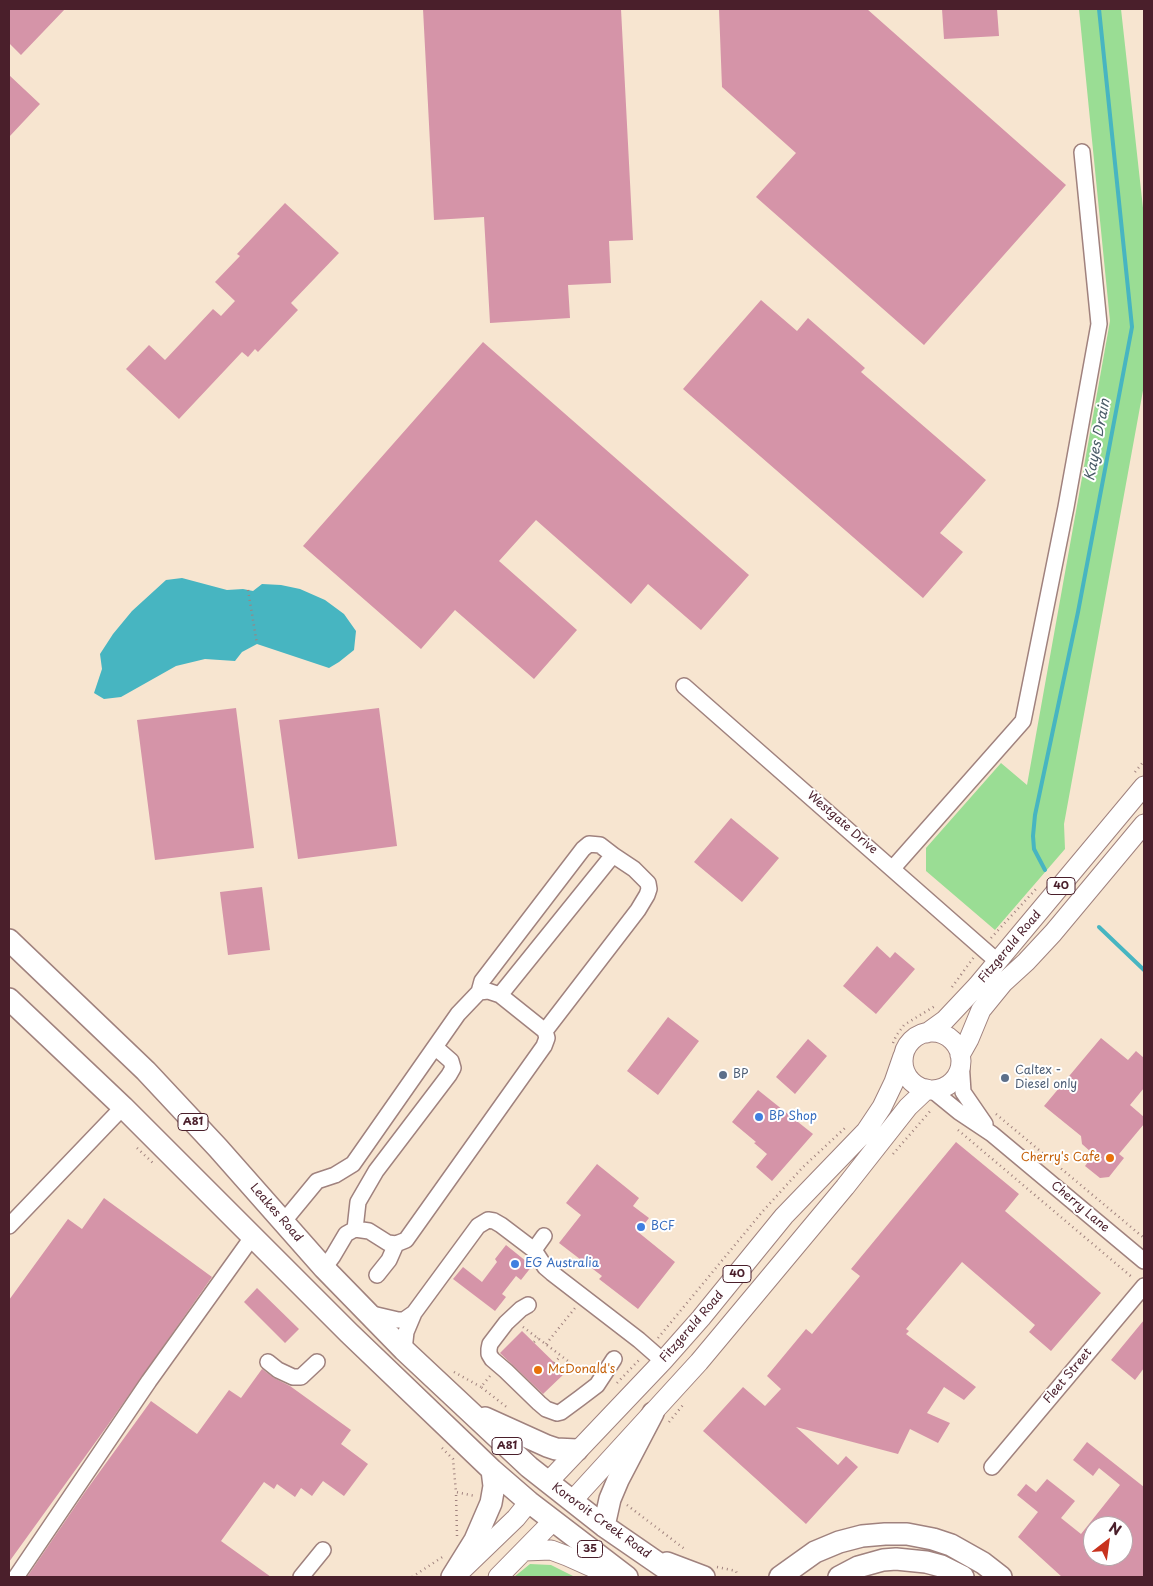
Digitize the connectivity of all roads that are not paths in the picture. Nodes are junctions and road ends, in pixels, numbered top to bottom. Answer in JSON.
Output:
{"nodes":[{"id":1,"x":1082,"y":152,"type":"dead end"},
{"id":2,"x":684,"y":686,"type":"dead end"},
{"id":3,"x":1138,"y":781,"type":"edge"},
{"id":4,"x":1144,"y":824,"type":"edge"},
{"id":5,"x":613,"y":855,"type":"junction"},
{"id":6,"x":893,"y":868,"type":"junction"},
{"id":7,"x":9,"y":940,"type":"edge"},
{"id":8,"x":998,"y":962,"type":"junction"},
{"id":9,"x":479,"y":992,"type":"junction"},
{"id":10,"x":500,"y":994,"type":"junction"},
{"id":11,"x":9,"y":999,"type":"edge"},
{"id":12,"x":545,"y":1031,"type":"junction"},
{"id":13,"x":926,"y":1033,"type":"junction"},
{"id":14,"x":435,"y":1047,"type":"junction"},
{"id":15,"x":903,"y":1056,"type":"junction"},
{"id":16,"x":960,"y":1058,"type":"junction"},
{"id":17,"x":929,"y":1090,"type":"junction"},
{"id":18,"x":123,"y":1107,"type":"junction"},
{"id":19,"x":992,"y":1134,"type":"junction"},
{"id":20,"x":284,"y":1221,"type":"junction"},
{"id":21,"x":9,"y":1226,"type":"edge"},
{"id":22,"x":355,"y":1229,"type":"junction"},
{"id":23,"x":253,"y":1236,"type":"junction"},
{"id":24,"x":544,"y":1236,"type":"dead end"},
{"id":25,"x":396,"y":1244,"type":"junction"},
{"id":26,"x":534,"y":1250,"type":"junction"},
{"id":27,"x":1144,"y":1261,"type":"edge"},
{"id":28,"x":324,"y":1268,"type":"junction"},
{"id":29,"x":377,"y":1276,"type":"dead end"},
{"id":30,"x":1144,"y":1286,"type":"edge"},
{"id":31,"x":528,"y":1305,"type":"dead end"},
{"id":32,"x":368,"y":1313,"type":"junction"},
{"id":33,"x":414,"y":1313,"type":"junction"},
{"id":34,"x":404,"y":1350,"type":"junction"},
{"id":35,"x":656,"y":1355,"type":"junction"},
{"id":36,"x":268,"y":1362,"type":"dead end"},
{"id":37,"x":317,"y":1362,"type":"dead end"},
{"id":38,"x":611,"y":1364,"type":"dead end"},
{"id":39,"x":467,"y":1410,"type":"junction"},
{"id":40,"x":660,"y":1419,"type":"junction"},
{"id":41,"x":577,"y":1450,"type":"junction"},
{"id":42,"x":992,"y":1467,"type":"dead end"},
{"id":43,"x":492,"y":1470,"type":"junction"},
{"id":44,"x":548,"y":1482,"type":"junction"},
{"id":45,"x":572,"y":1501,"type":"junction"},
{"id":46,"x":529,"y":1502,"type":"junction"},
{"id":47,"x":553,"y":1521,"type":"junction"},
{"id":48,"x":604,"y":1526,"type":"junction"},
{"id":49,"x":323,"y":1550,"type":"dead end"},
{"id":50,"x":524,"y":1551,"type":"junction"},
{"id":51,"x":650,"y":1556,"type":"junction"},
{"id":52,"x":708,"y":1571,"type":"edge"},
{"id":53,"x":16,"y":1577,"type":"edge"},
{"id":54,"x":301,"y":1577,"type":"edge"},
{"id":55,"x":454,"y":1577,"type":"edge"},
{"id":56,"x":498,"y":1577,"type":"edge"},
{"id":57,"x":614,"y":1577,"type":"edge"},
{"id":58,"x":627,"y":1577,"type":"edge"},
{"id":59,"x":678,"y":1577,"type":"edge"},
{"id":60,"x":780,"y":1577,"type":"edge"},
{"id":61,"x":839,"y":1577,"type":"edge"},
{"id":62,"x":963,"y":1577,"type":"edge"},
{"id":63,"x":1001,"y":1577,"type":"edge"}],
"edges":[{"from":1,"to":6,"type":"street"},
{"from":2,"to":6,"type":"street","name":"Westgate Drive"},
{"from":3,"to":8,"type":"main road","name":"Fitzgerald Road","number":"40"},
{"from":4,"to":16,"type":"main road","name":"Fitzgerald Road","number":"40"},
{"from":5,"to":9,"type":"street"},
{"from":5,"to":10,"type":"street"},
{"from":5,"to":12,"type":"street"},
{"from":6,"to":8,"type":"street","name":"Westgate Drive"},
{"from":7,"to":20,"type":"highway","name":"Leakes Road","number":"A81"},
{"from":8,"to":13,"type":"main road","name":"Fitzgerald Road","number":"40"},
{"from":9,"to":10,"type":"street"},
{"from":9,"to":14,"type":"street"},
{"from":10,"to":12,"type":"street"},
{"from":11,"to":18,"type":"highway","number":"A81"},
{"from":12,"to":25,"type":"street"},
{"from":13,"to":15,"type":"main road","number":"40"},
{"from":13,"to":16,"type":"main road"},
{"from":14,"to":20,"type":"street"},
{"from":14,"to":22,"type":"street"},
{"from":15,"to":17,"type":"main road"},
{"from":15,"to":35,"type":"main road","name":"Fitzgerald Road","number":"40"},
{"from":16,"to":17,"type":"main road","number":"40"},
{"from":16,"to":19,"type":"street","name":"Cherry Lane"},
{"from":17,"to":19,"type":"street","name":"Cherry Lane"},
{"from":17,"to":40,"type":"main road","number":"40"},
{"from":18,"to":21,"type":"street"},
{"from":18,"to":23,"type":"highway","number":"A81"},
{"from":19,"to":27,"type":"street","name":"Cherry Lane"},
{"from":20,"to":28,"type":"highway","name":"Leakes Road","number":"A81"},
{"from":22,"to":25,"type":"street"},
{"from":22,"to":28,"type":"street"},
{"from":23,"to":43,"type":"highway","number":"A81"},
{"from":23,"to":53,"type":"street"},
{"from":24,"to":26,"type":"street"},
{"from":25,"to":29,"type":"street"},
{"from":26,"to":33,"type":"street"},
{"from":26,"to":35,"type":"street"},
{"from":28,"to":32,"type":"highway","name":"Leakes Road","number":"A81"},
{"from":30,"to":42,"type":"street","name":"Fleet Street"},
{"from":31,"to":38,"type":"street"},
{"from":32,"to":33,"type":"street"},
{"from":32,"to":34,"type":"highway","name":"Leakes Road","number":"A81"},
{"from":33,"to":34,"type":"street"},
{"from":34,"to":39,"type":"highway","name":"Leakes Road","number":"A81"},
{"from":35,"to":41,"type":"main road","name":"Fitzgerald Road","number":"40"},
{"from":36,"to":37,"type":"street"},
{"from":39,"to":41,"type":"highway"},
{"from":39,"to":44,"type":"highway","name":"Leakes Road","number":"A81"},
{"from":40,"to":45,"type":"main road","number":"40"},
{"from":40,"to":48,"type":"highway"},
{"from":41,"to":44,"type":"main road","name":"Fitzgerald Road","number":"40"},
{"from":43,"to":46,"type":"highway","number":"A81"},
{"from":43,"to":55,"type":"highway"},
{"from":44,"to":45,"type":"highway","name":"Kororoit Creek Road"},
{"from":44,"to":46,"type":"highway","name":"Fitzgerald Road"},
{"from":45,"to":47,"type":"highway"},
{"from":45,"to":48,"type":"highway","name":"Kororoit Creek Road","number":"35"},
{"from":46,"to":47,"type":"highway"},
{"from":46,"to":55,"type":"main road","name":"Fitzgerald Road"},
{"from":47,"to":50,"type":"main road"},
{"from":47,"to":58,"type":"highway","number":"35"},
{"from":48,"to":51,"type":"highway","name":"Kororoit Creek Road","number":"35"},
{"from":49,"to":54,"type":"street"},
{"from":50,"to":56,"type":"main road"},
{"from":50,"to":57,"type":"main road"},
{"from":51,"to":52,"type":"highway"},
{"from":51,"to":59,"type":"highway","name":"Kororoit Creek Road","number":"35"},
{"from":60,"to":63,"type":"highway"},
{"from":61,"to":62,"type":"highway"}]}
